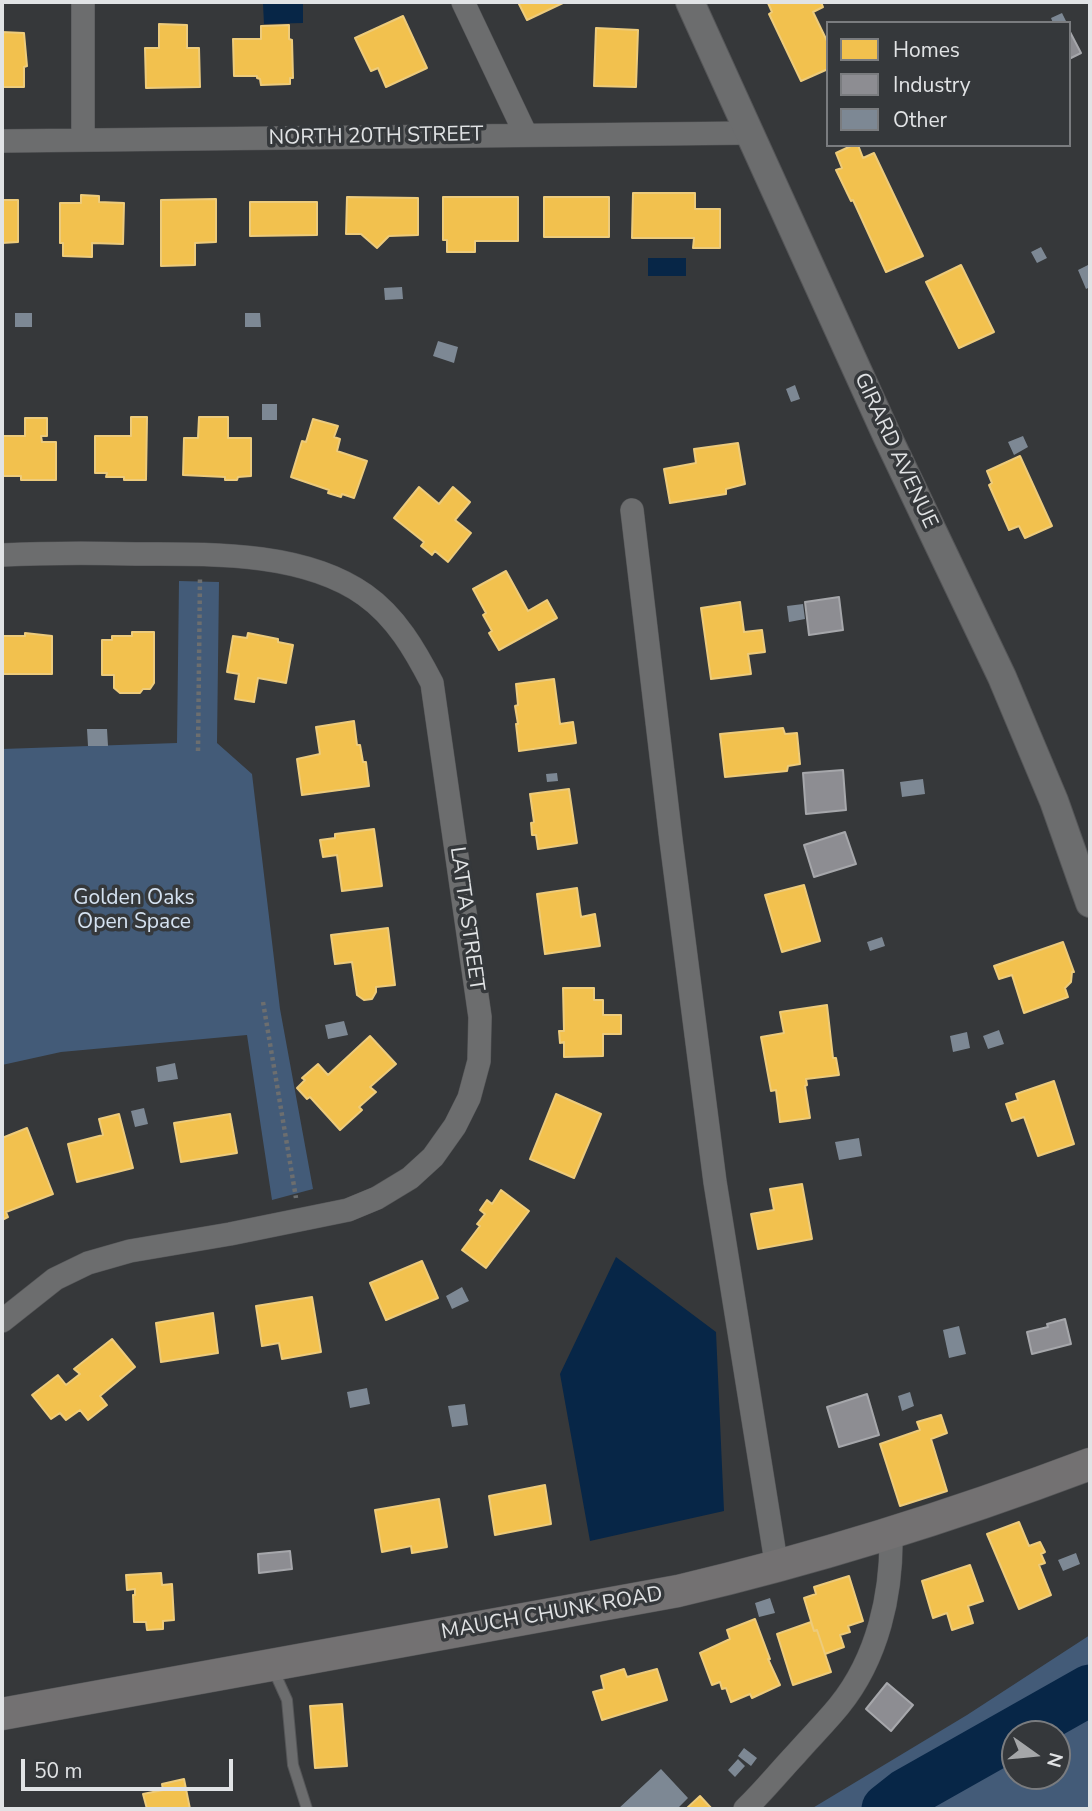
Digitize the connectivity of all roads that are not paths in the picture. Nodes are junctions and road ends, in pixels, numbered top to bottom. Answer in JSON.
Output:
{"nodes":[{"id":1,"x":83,"y":2,"type":"edge"},
{"id":2,"x":463,"y":2,"type":"edge"},
{"id":3,"x":690,"y":2,"type":"edge"},
{"id":4,"x":750,"y":133,"type":"junction"},
{"id":5,"x":526,"y":135,"type":"junction"},
{"id":6,"x":83,"y":140,"type":"junction"},
{"id":7,"x":2,"y":141,"type":"edge"},
{"id":8,"x":632,"y":510,"type":"dead end"},
{"id":9,"x":2,"y":555,"type":"edge"},
{"id":10,"x":1090,"y":903,"type":"edge"},
{"id":11,"x":2,"y":1321,"type":"edge"},
{"id":12,"x":1090,"y":1464,"type":"edge"},
{"id":13,"x":891,"y":1534,"type":"junction"},
{"id":14,"x":778,"y":1568,"type":"junction"},
{"id":15,"x":272,"y":1666,"type":"junction"},
{"id":16,"x":2,"y":1714,"type":"edge"},
{"id":17,"x":307,"y":1809,"type":"edge"},
{"id":18,"x":745,"y":1809,"type":"edge"}],
"edges":[{"from":1,"to":6,"type":"street"},
{"from":2,"to":5,"type":"street"},
{"from":3,"to":4,"type":"street","name":"GIRARD AVENUE"},
{"from":4,"to":5,"type":"street","name":"NORTH 20TH STREET"},
{"from":4,"to":10,"type":"street","name":"GIRARD AVENUE"},
{"from":5,"to":6,"type":"street","name":"NORTH 20TH STREET"},
{"from":6,"to":7,"type":"street","name":"NORTH 20TH STREET"},
{"from":8,"to":14,"type":"street"},
{"from":9,"to":11,"type":"street","name":"LATTA STREET"},
{"from":12,"to":13,"type":"main road","name":"MAUCH CHUNK ROAD"},
{"from":13,"to":14,"type":"main road","name":"MAUCH CHUNK ROAD"},
{"from":13,"to":18,"type":"street"},
{"from":14,"to":15,"type":"main road","name":"MAUCH CHUNK ROAD"},
{"from":15,"to":16,"type":"main road","name":"MAUCH CHUNK ROAD"},
{"from":15,"to":17,"type":"lane"}]}
